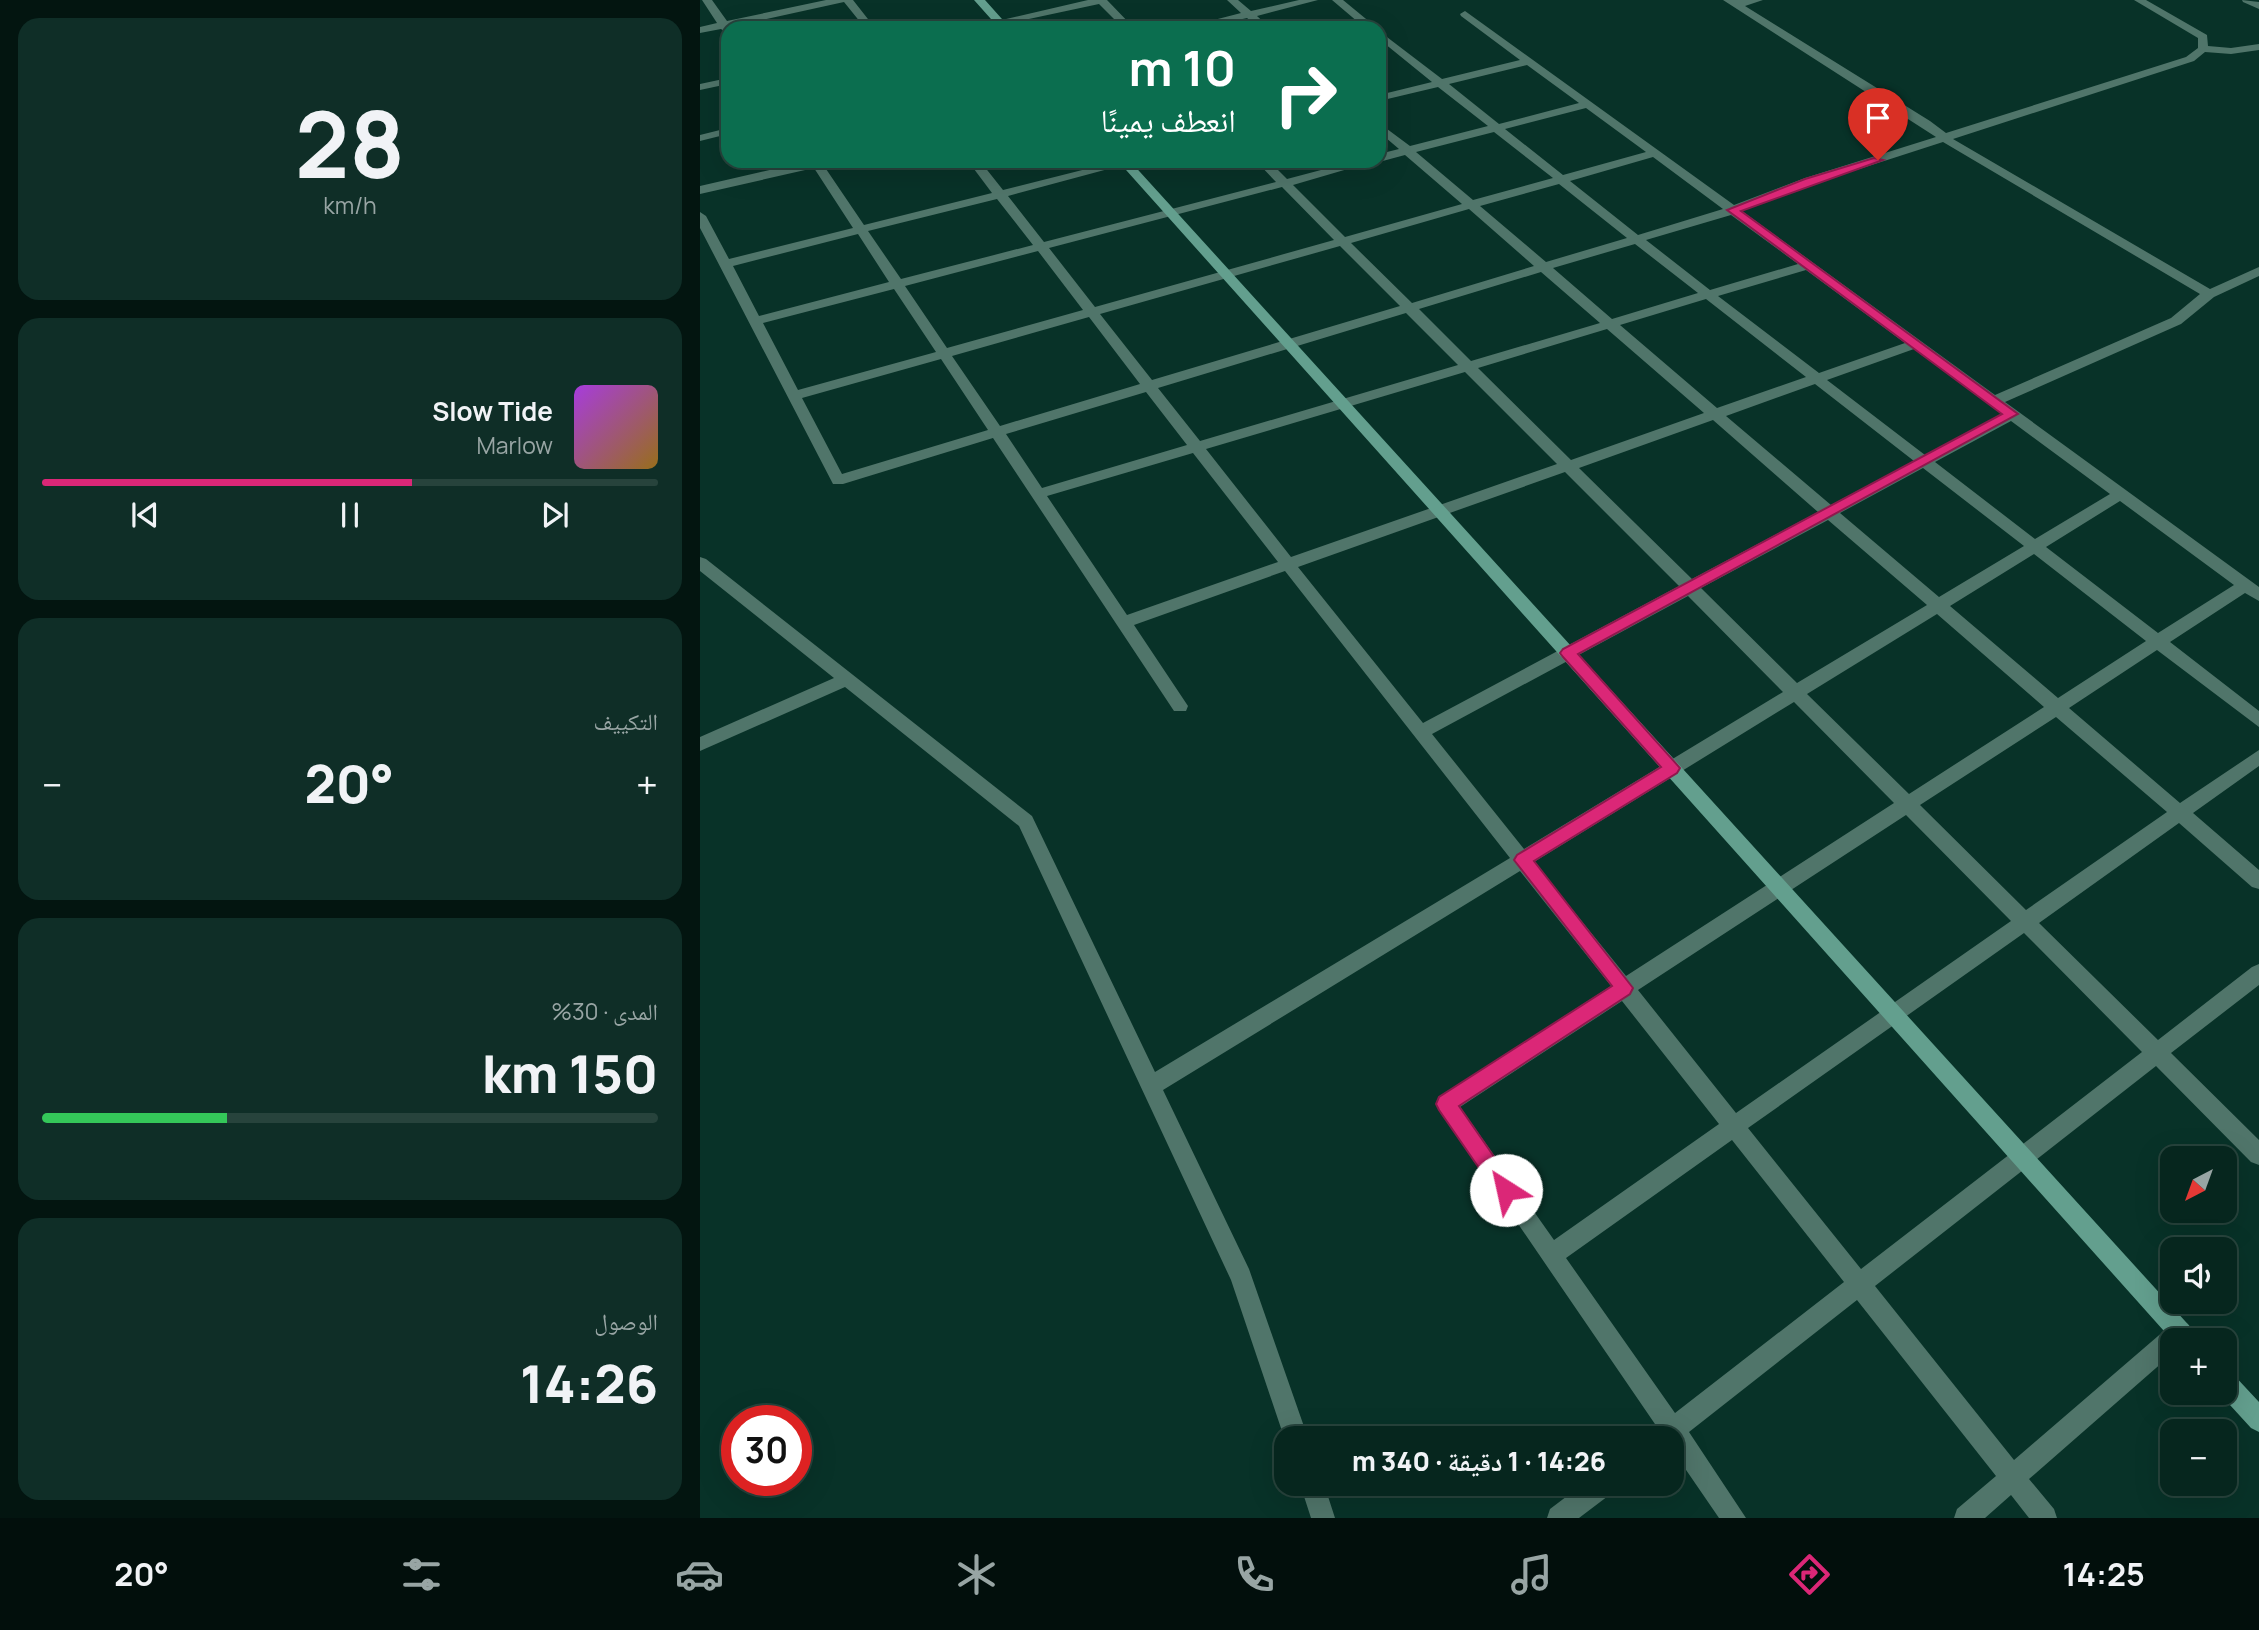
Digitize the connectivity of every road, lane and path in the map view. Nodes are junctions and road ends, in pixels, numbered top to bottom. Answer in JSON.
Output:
{"nodes":[{"id":1,"x":707,"y":0,"type":"edge"},
{"id":2,"x":841,"y":0,"type":"edge"},
{"id":3,"x":848,"y":0,"type":"edge"},
{"id":4,"x":979,"y":0,"type":"edge"},
{"id":5,"x":1101,"y":0,"type":"edge"},
{"id":6,"x":1232,"y":0,"type":"edge"},
{"id":7,"x":1313,"y":0,"type":"edge"},
{"id":8,"x":1337,"y":0,"type":"edge"},
{"id":9,"x":1758,"y":0,"type":"edge"},
{"id":10,"x":2139,"y":0,"type":"edge"},
{"id":11,"x":2247,"y":0,"type":"edge"},
{"id":12,"x":1733,"y":3,"type":"edge"},
{"id":13,"x":2259,"y":6,"type":"edge"},
{"id":14,"x":1249,"y":14,"type":"junction"},
{"id":15,"x":1465,"y":14,"type":"dead end"},
{"id":16,"x":721,"y":21,"type":"edge"},
{"id":17,"x":755,"y":21,"type":"edge"},
{"id":18,"x":864,"y":21,"type":"edge"},
{"id":19,"x":998,"y":21,"type":"edge"},
{"id":20,"x":1018,"y":21,"type":"edge"},
{"id":21,"x":1122,"y":21,"type":"edge"},
{"id":22,"x":1218,"y":21,"type":"edge"},
{"id":23,"x":1257,"y":21,"type":"edge"},
{"id":24,"x":1362,"y":21,"type":"edge"},
{"id":25,"x":721,"y":28,"type":"edge"},
{"id":26,"x":700,"y":30,"type":"edge"},
{"id":27,"x":1386,"y":40,"type":"edge"},
{"id":28,"x":2259,"y":47,"type":"edge"},
{"id":29,"x":2203,"y":48,"type":"junction"},
{"id":30,"x":1528,"y":61,"type":"junction"},
{"id":31,"x":721,"y":82,"type":"edge"},
{"id":32,"x":1441,"y":83,"type":"junction"},
{"id":33,"x":700,"y":87,"type":"edge"},
{"id":34,"x":1386,"y":96,"type":"edge"},
{"id":35,"x":1588,"y":104,"type":"junction"},
{"id":36,"x":1497,"y":128,"type":"junction"},
{"id":37,"x":1386,"y":132,"type":"edge"},
{"id":38,"x":721,"y":133,"type":"edge"},
{"id":39,"x":700,"y":138,"type":"edge"},
{"id":40,"x":1946,"y":139,"type":"junction"},
{"id":41,"x":1408,"y":151,"type":"junction"},
{"id":42,"x":1655,"y":153,"type":"junction"},
{"id":43,"x":1386,"y":156,"type":"edge"},
{"id":44,"x":795,"y":168,"type":"edge"},
{"id":45,"x":825,"y":168,"type":"edge"},
{"id":46,"x":980,"y":168,"type":"edge"},
{"id":47,"x":1103,"y":168,"type":"edge"},
{"id":48,"x":1132,"y":168,"type":"edge"},
{"id":49,"x":1269,"y":168,"type":"edge"},
{"id":50,"x":1342,"y":168,"type":"edge"},
{"id":51,"x":1562,"y":179,"type":"junction"},
{"id":52,"x":1284,"y":183,"type":"junction"},
{"id":53,"x":700,"y":190,"type":"edge"},
{"id":54,"x":1000,"y":194,"type":"junction"},
{"id":55,"x":1471,"y":205,"type":"junction"},
{"id":56,"x":1733,"y":210,"type":"junction"},
{"id":57,"x":1171,"y":213,"type":"junction"},
{"id":58,"x":700,"y":216,"type":"edge"},
{"id":59,"x":861,"y":230,"type":"junction"},
{"id":60,"x":1635,"y":238,"type":"junction"},
{"id":61,"x":1342,"y":241,"type":"junction"},
{"id":62,"x":1040,"y":247,"type":"junction"},
{"id":63,"x":725,"y":264,"type":"junction"},
{"id":64,"x":1808,"y":265,"type":"junction"},
{"id":65,"x":1542,"y":266,"type":"junction"},
{"id":66,"x":2259,"y":271,"type":"edge"},
{"id":67,"x":1227,"y":274,"type":"junction"},
{"id":68,"x":897,"y":284,"type":"junction"},
{"id":69,"x":2210,"y":294,"type":"junction"},
{"id":70,"x":1709,"y":295,"type":"junction"},
{"id":71,"x":1408,"y":306,"type":"junction"},
{"id":72,"x":1091,"y":312,"type":"junction"},
{"id":73,"x":755,"y":321,"type":"junction"},
{"id":74,"x":1610,"y":324,"type":"junction"},
{"id":75,"x":1288,"y":343,"type":"junction"},
{"id":76,"x":1915,"y":344,"type":"junction"},
{"id":77,"x":944,"y":354,"type":"junction"},
{"id":78,"x":1468,"y":366,"type":"junction"},
{"id":79,"x":1817,"y":378,"type":"junction"},
{"id":80,"x":1149,"y":385,"type":"junction"},
{"id":81,"x":794,"y":396,"type":"junction"},
{"id":82,"x":1994,"y":401,"type":"junction"},
{"id":83,"x":1342,"y":403,"type":"junction"},
{"id":84,"x":1715,"y":414,"type":"junction"},
{"id":85,"x":2012,"y":414,"type":"junction"},
{"id":86,"x":997,"y":432,"type":"junction"},
{"id":87,"x":1197,"y":447,"type":"junction"},
{"id":88,"x":1924,"y":461,"type":"junction"},
{"id":89,"x":1568,"y":466,"type":"junction"},
{"id":90,"x":1038,"y":494,"type":"junction"},
{"id":91,"x":2121,"y":494,"type":"junction"},
{"id":92,"x":1440,"y":511,"type":"junction"},
{"id":93,"x":1829,"y":512,"type":"junction"},
{"id":94,"x":2035,"y":547,"type":"junction"},
{"id":95,"x":700,"y":563,"type":"edge"},
{"id":96,"x":1289,"y":565,"type":"junction"},
{"id":97,"x":1690,"y":587,"type":"junction"},
{"id":98,"x":2252,"y":590,"type":"edge"},
{"id":99,"x":1938,"y":606,"type":"junction"},
{"id":100,"x":1124,"y":622,"type":"junction"},
{"id":101,"x":2158,"y":642,"type":"junction"},
{"id":102,"x":1568,"y":653,"type":"junction"},
{"id":103,"x":847,"y":679,"type":"junction"},
{"id":104,"x":1796,"y":692,"type":"junction"},
{"id":105,"x":1180,"y":706,"type":"dead end"},
{"id":106,"x":2057,"y":707,"type":"junction"},
{"id":107,"x":2259,"y":720,"type":"edge"},
{"id":108,"x":1420,"y":732,"type":"junction"},
{"id":109,"x":700,"y":744,"type":"edge"},
{"id":110,"x":2259,"y":757,"type":"edge"},
{"id":111,"x":1672,"y":768,"type":"junction"},
{"id":112,"x":1908,"y":804,"type":"junction"},
{"id":113,"x":2179,"y":813,"type":"junction"},
{"id":114,"x":1522,"y":860,"type":"junction"},
{"id":115,"x":2259,"y":881,"type":"edge"},
{"id":116,"x":1779,"y":887,"type":"junction"},
{"id":117,"x":2025,"y":921,"type":"junction"},
{"id":118,"x":2259,"y":973,"type":"edge"},
{"id":119,"x":1624,"y":988,"type":"junction"},
{"id":120,"x":1893,"y":1014,"type":"junction"},
{"id":121,"x":2156,"y":1052,"type":"junction"},
{"id":122,"x":1151,"y":1086,"type":"junction"},
{"id":123,"x":1734,"y":1127,"type":"junction"},
{"id":124,"x":2259,"y":1155,"type":"edge"},
{"id":125,"x":2022,"y":1157,"type":"junction"},
{"id":126,"x":1551,"y":1255,"type":"junction"},
{"id":127,"x":1859,"y":1284,"type":"junction"},
{"id":128,"x":2177,"y":1328,"type":"edge"},
{"id":129,"x":2160,"y":1356,"type":"edge"},
{"id":130,"x":2237,"y":1395,"type":"edge"},
{"id":131,"x":2259,"y":1420,"type":"edge"},
{"id":132,"x":1292,"y":1426,"type":"edge"},
{"id":133,"x":1662,"y":1426,"type":"edge"},
{"id":134,"x":1677,"y":1426,"type":"edge"},
{"id":135,"x":1684,"y":1455,"type":"edge"},
{"id":136,"x":2013,"y":1477,"type":"junction"},
{"id":137,"x":1316,"y":1496,"type":"edge"},
{"id":138,"x":1587,"y":1496,"type":"edge"},
{"id":139,"x":1323,"y":1518,"type":"edge"},
{"id":140,"x":1559,"y":1518,"type":"edge"},
{"id":141,"x":1734,"y":1518,"type":"edge"},
{"id":142,"x":1966,"y":1518,"type":"edge"},
{"id":143,"x":2045,"y":1518,"type":"edge"}],
"edges":[{"from":1,"to":16,"type":"street"},
{"from":2,"to":17,"type":"street"},
{"from":3,"to":18,"type":"street"},
{"from":4,"to":19,"type":"street"},
{"from":5,"to":20,"type":"street"},
{"from":5,"to":21,"type":"street"},
{"from":6,"to":14,"type":"street"},
{"from":7,"to":14,"type":"street"},
{"from":8,"to":24,"type":"street"},
{"from":9,"to":12,"type":"street"},
{"from":10,"to":29,"type":"street"},
{"from":11,"to":13,"type":"street"},
{"from":12,"to":40,"type":"street"},
{"from":14,"to":22,"type":"street"},
{"from":14,"to":23,"type":"street"},
{"from":15,"to":30,"type":"street"},
{"from":25,"to":26,"type":"street"},
{"from":27,"to":32,"type":"street"},
{"from":28,"to":29,"type":"street"},
{"from":29,"to":40,"type":"street"},
{"from":30,"to":32,"type":"street"},
{"from":30,"to":35,"type":"street"},
{"from":31,"to":33,"type":"street"},
{"from":32,"to":34,"type":"street"},
{"from":32,"to":36,"type":"street"},
{"from":35,"to":36,"type":"street"},
{"from":35,"to":42,"type":"street"},
{"from":36,"to":41,"type":"street"},
{"from":36,"to":51,"type":"street"},
{"from":37,"to":41,"type":"street"},
{"from":38,"to":39,"type":"street"},
{"from":40,"to":56,"type":"street"},
{"from":40,"to":69,"type":"street"},
{"from":41,"to":43,"type":"street"},
{"from":41,"to":55,"type":"street"},
{"from":42,"to":51,"type":"street"},
{"from":42,"to":56,"type":"street"},
{"from":44,"to":53,"type":"street"},
{"from":45,"to":59,"type":"street"},
{"from":46,"to":54,"type":"street"},
{"from":47,"to":54,"type":"street"},
{"from":48,"to":57,"type":"street"},
{"from":49,"to":52,"type":"street"},
{"from":50,"to":52,"type":"street"},
{"from":51,"to":55,"type":"street"},
{"from":51,"to":60,"type":"street"},
{"from":52,"to":57,"type":"street"},
{"from":52,"to":61,"type":"street"},
{"from":54,"to":59,"type":"street"},
{"from":54,"to":62,"type":"street"},
{"from":55,"to":61,"type":"street"},
{"from":55,"to":65,"type":"street"},
{"from":56,"to":60,"type":"street"},
{"from":56,"to":64,"type":"street"},
{"from":57,"to":62,"type":"street"},
{"from":57,"to":67,"type":"street"},
{"from":58,"to":63,"type":"street"},
{"from":59,"to":63,"type":"street"},
{"from":59,"to":68,"type":"street"},
{"from":60,"to":65,"type":"street"},
{"from":60,"to":70,"type":"street"},
{"from":61,"to":67,"type":"street"},
{"from":61,"to":71,"type":"street"},
{"from":62,"to":68,"type":"street"},
{"from":62,"to":72,"type":"street"},
{"from":63,"to":73,"type":"street"},
{"from":64,"to":70,"type":"street"},
{"from":64,"to":76,"type":"street"},
{"from":65,"to":71,"type":"street"},
{"from":65,"to":74,"type":"street"},
{"from":66,"to":69,"type":"street"},
{"from":67,"to":72,"type":"street"},
{"from":67,"to":75,"type":"street"},
{"from":68,"to":73,"type":"street"},
{"from":68,"to":77,"type":"street"},
{"from":69,"to":82,"type":"street"},
{"from":70,"to":74,"type":"street"},
{"from":70,"to":79,"type":"street"},
{"from":71,"to":75,"type":"street"},
{"from":71,"to":78,"type":"street"},
{"from":72,"to":77,"type":"street"},
{"from":72,"to":80,"type":"street"},
{"from":73,"to":81,"type":"street"},
{"from":74,"to":78,"type":"street"},
{"from":74,"to":84,"type":"street"},
{"from":75,"to":80,"type":"street"},
{"from":75,"to":83,"type":"street"},
{"from":76,"to":79,"type":"street"},
{"from":76,"to":82,"type":"street"},
{"from":77,"to":81,"type":"street"},
{"from":77,"to":86,"type":"street"},
{"from":78,"to":83,"type":"street"},
{"from":78,"to":89,"type":"street"},
{"from":79,"to":84,"type":"street"},
{"from":79,"to":88,"type":"street"},
{"from":80,"to":86,"type":"street"},
{"from":80,"to":87,"type":"street"},
{"from":81,"to":86,"type":"street"},
{"from":82,"to":85,"type":"street"},
{"from":83,"to":87,"type":"street"},
{"from":83,"to":92,"type":"street"},
{"from":84,"to":89,"type":"street"},
{"from":84,"to":93,"type":"street"},
{"from":85,"to":88,"type":"street"},
{"from":85,"to":91,"type":"street"},
{"from":86,"to":90,"type":"street"},
{"from":87,"to":90,"type":"street"},
{"from":87,"to":96,"type":"street"},
{"from":88,"to":93,"type":"street"},
{"from":88,"to":94,"type":"street"},
{"from":89,"to":92,"type":"street"},
{"from":89,"to":97,"type":"street"},
{"from":90,"to":100,"type":"street"},
{"from":91,"to":94,"type":"street"},
{"from":91,"to":98,"type":"street"},
{"from":92,"to":96,"type":"street"},
{"from":92,"to":102,"type":"street"},
{"from":93,"to":97,"type":"street"},
{"from":93,"to":99,"type":"street"},
{"from":94,"to":99,"type":"street"},
{"from":94,"to":101,"type":"street"},
{"from":95,"to":103,"type":"street"},
{"from":96,"to":100,"type":"street"},
{"from":96,"to":108,"type":"street"},
{"from":97,"to":102,"type":"street"},
{"from":97,"to":104,"type":"street"},
{"from":98,"to":101,"type":"street"},
{"from":99,"to":104,"type":"street"},
{"from":99,"to":106,"type":"street"},
{"from":100,"to":105,"type":"street"},
{"from":101,"to":106,"type":"street"},
{"from":101,"to":107,"type":"street"},
{"from":102,"to":108,"type":"street"},
{"from":102,"to":111,"type":"street"},
{"from":103,"to":109,"type":"street"},
{"from":103,"to":122,"type":"street"},
{"from":104,"to":111,"type":"street"},
{"from":104,"to":112,"type":"street"},
{"from":106,"to":112,"type":"street"},
{"from":106,"to":113,"type":"street"},
{"from":108,"to":114,"type":"street"},
{"from":110,"to":113,"type":"street"},
{"from":111,"to":114,"type":"street"},
{"from":111,"to":116,"type":"street"},
{"from":112,"to":116,"type":"street"},
{"from":112,"to":117,"type":"street"},
{"from":113,"to":115,"type":"street"},
{"from":113,"to":117,"type":"street"},
{"from":114,"to":119,"type":"street"},
{"from":114,"to":122,"type":"street"},
{"from":116,"to":119,"type":"street"},
{"from":116,"to":120,"type":"street"},
{"from":117,"to":120,"type":"street"},
{"from":117,"to":121,"type":"street"},
{"from":118,"to":121,"type":"street"},
{"from":119,"to":123,"type":"street"},
{"from":119,"to":126,"type":"street"},
{"from":120,"to":123,"type":"street"},
{"from":120,"to":125,"type":"street"},
{"from":121,"to":124,"type":"street"},
{"from":121,"to":125,"type":"street"},
{"from":122,"to":132,"type":"street"},
{"from":123,"to":126,"type":"street"},
{"from":123,"to":127,"type":"street"},
{"from":125,"to":127,"type":"street"},
{"from":125,"to":128,"type":"street"},
{"from":126,"to":133,"type":"street"},
{"from":127,"to":134,"type":"street"},
{"from":127,"to":136,"type":"street"},
{"from":129,"to":136,"type":"street"},
{"from":130,"to":131,"type":"street"},
{"from":135,"to":141,"type":"street"},
{"from":136,"to":142,"type":"street"},
{"from":136,"to":143,"type":"street"},
{"from":137,"to":139,"type":"street"},
{"from":138,"to":140,"type":"street"}]}
